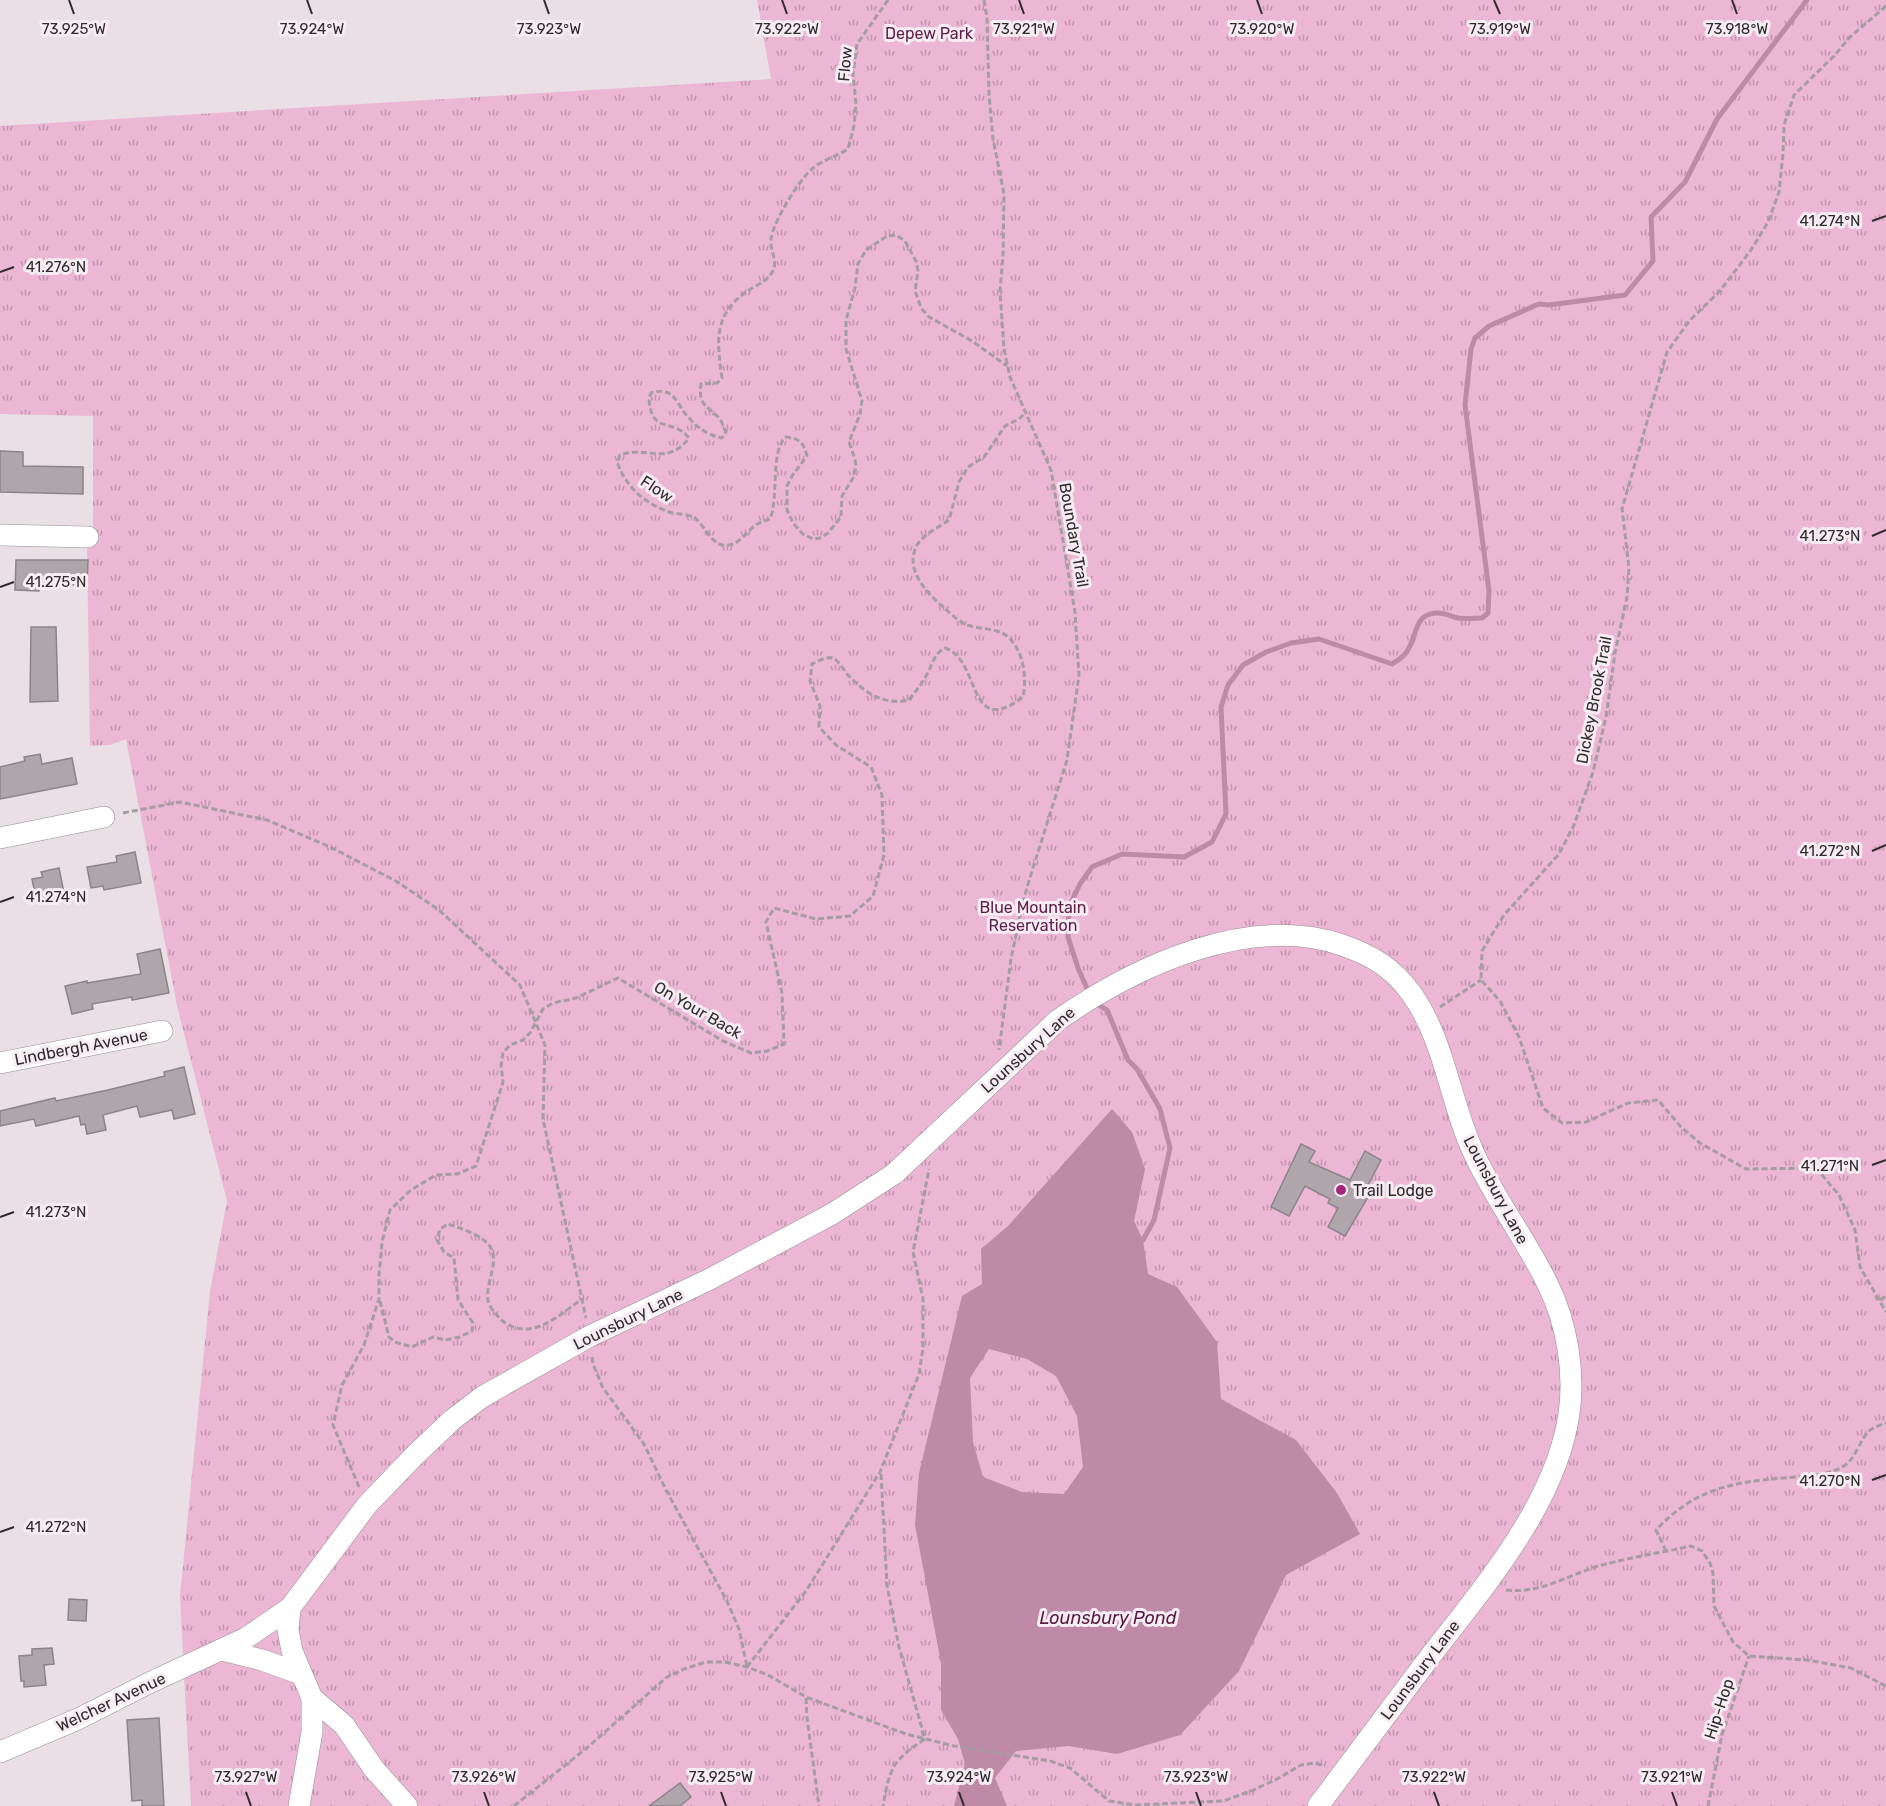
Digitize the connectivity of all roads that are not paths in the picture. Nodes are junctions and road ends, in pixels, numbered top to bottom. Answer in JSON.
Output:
{"nodes":[{"id":1,"x":0,"y":535,"type":"edge"},
{"id":2,"x":88,"y":537,"type":"dead end"},
{"id":3,"x":104,"y":817,"type":"road end"},
{"id":4,"x":0,"y":838,"type":"edge"},
{"id":5,"x":162,"y":1031,"type":"dead end"},
{"id":6,"x":0,"y":1063,"type":"edge"},
{"id":7,"x":290,"y":1608,"type":"junction"},
{"id":8,"x":222,"y":1650,"type":"junction"},
{"id":9,"x":301,"y":1674,"type":"junction"},
{"id":10,"x":312,"y":1698,"type":"junction"},
{"id":11,"x":0,"y":1752,"type":"edge"},
{"id":12,"x":299,"y":1806,"type":"edge"},
{"id":13,"x":407,"y":1806,"type":"edge"},
{"id":14,"x":1318,"y":1806,"type":"edge"}],
"edges":[{"from":1,"to":2,"type":"street"},
{"from":3,"to":4,"type":"street"},
{"from":5,"to":6,"type":"street","name":"Lindbergh Avenue"},
{"from":7,"to":8,"type":"street","name":"Welcher Avenue"},
{"from":7,"to":9,"type":"street"},
{"from":7,"to":14,"type":"street","name":"Lounsbury Lane"},
{"from":8,"to":9,"type":"street"},
{"from":8,"to":11,"type":"street","name":"Welcher Avenue"},
{"from":9,"to":10,"type":"street"},
{"from":10,"to":12,"type":"street"},
{"from":10,"to":13,"type":"street"}]}
